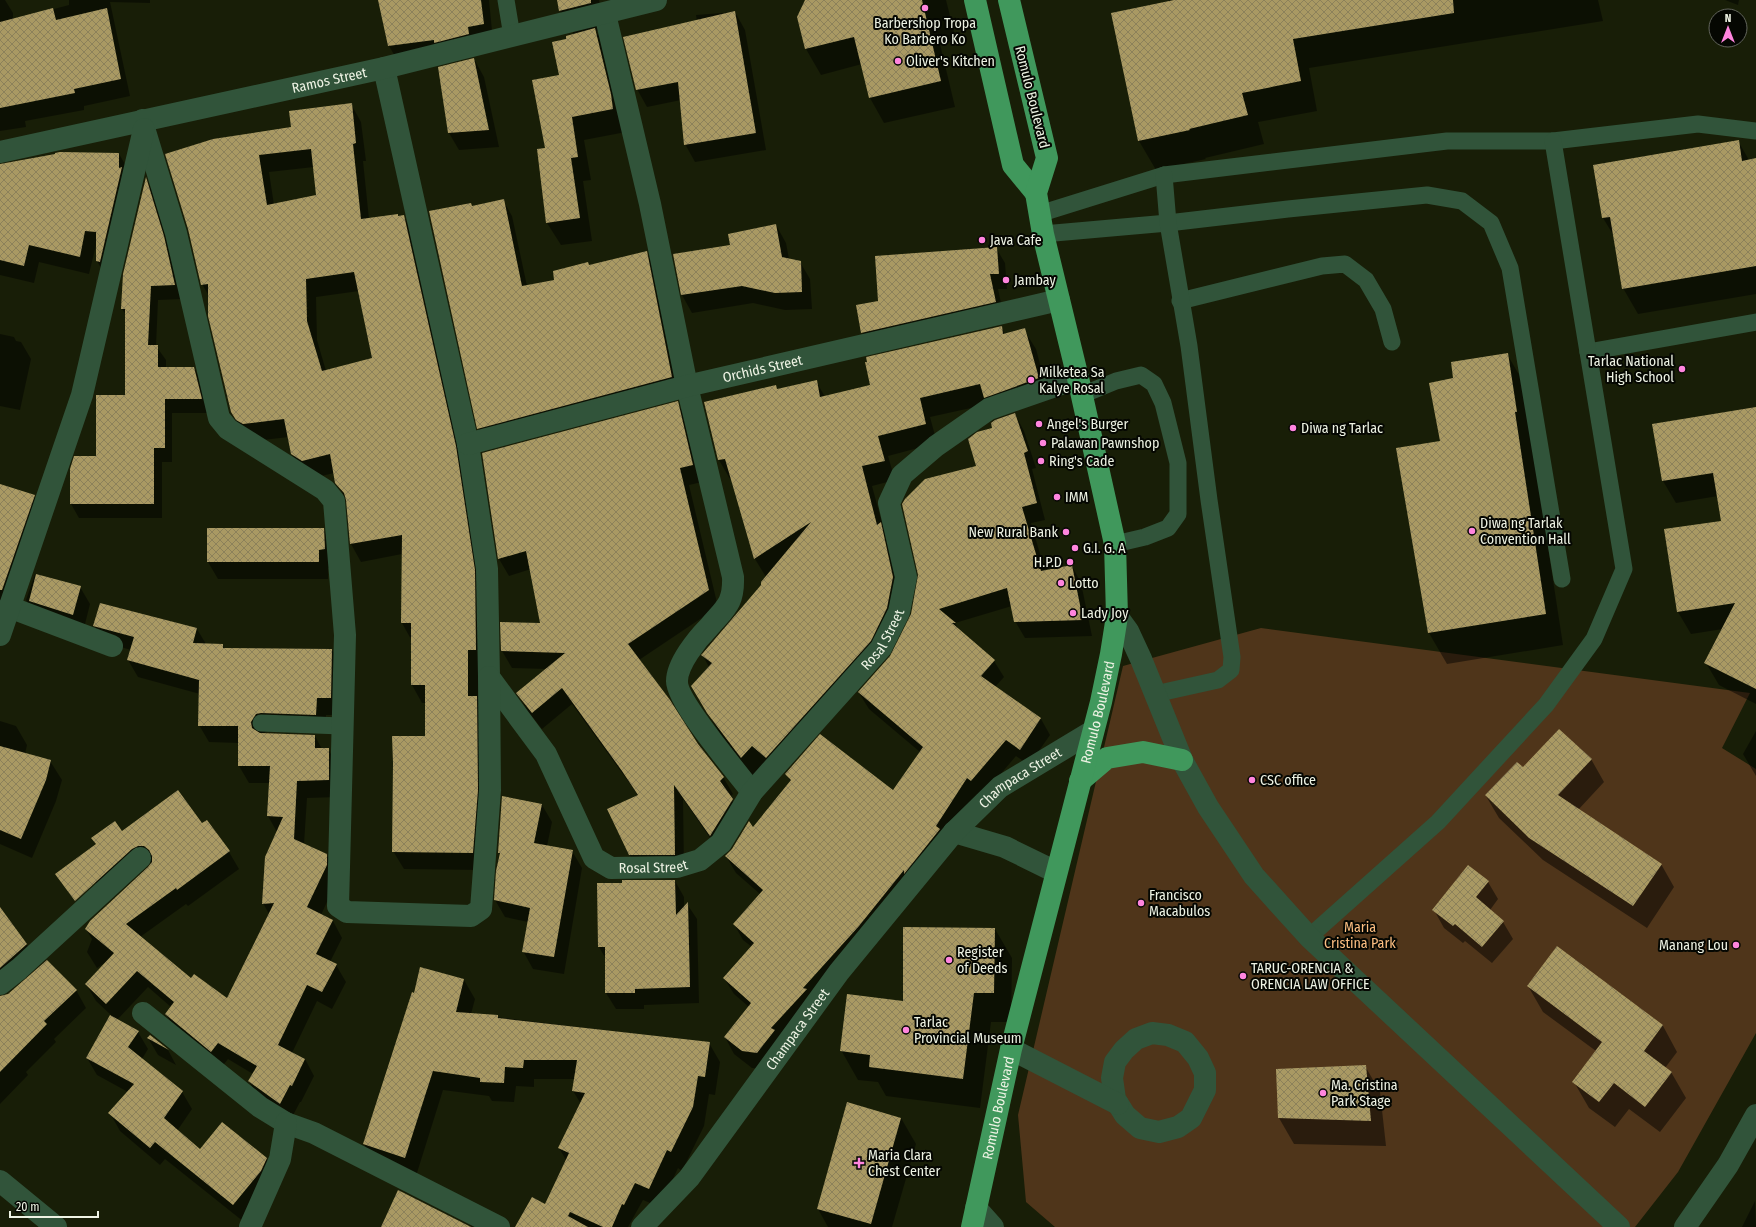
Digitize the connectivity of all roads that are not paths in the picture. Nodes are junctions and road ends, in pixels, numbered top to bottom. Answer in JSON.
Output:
{"nodes":[{"id":1,"x":506,"y":0,"type":"edge"},
{"id":2,"x":656,"y":0,"type":"edge"},
{"id":3,"x":975,"y":0,"type":"edge"},
{"id":4,"x":1008,"y":0,"type":"edge"},
{"id":5,"x":605,"y":14,"type":"junction"},
{"id":6,"x":512,"y":36,"type":"junction"},
{"id":7,"x":384,"y":68,"type":"junction"},
{"id":8,"x":144,"y":124,"type":"junction"},
{"id":9,"x":1756,"y":131,"type":"edge"},
{"id":10,"x":1552,"y":141,"type":"junction"},
{"id":11,"x":0,"y":152,"type":"edge"},
{"id":12,"x":1164,"y":175,"type":"junction"},
{"id":13,"x":1039,"y":214,"type":"junction"},
{"id":14,"x":1168,"y":223,"type":"junction"},
{"id":15,"x":1059,"y":300,"type":"junction"},
{"id":16,"x":1180,"y":300,"type":"junction"},
{"id":17,"x":1756,"y":322,"type":"edge"},
{"id":18,"x":1392,"y":342,"type":"dead end"},
{"id":19,"x":1588,"y":352,"type":"junction"},
{"id":20,"x":687,"y":386,"type":"junction"},
{"id":21,"x":1080,"y":386,"type":"junction"},
{"id":22,"x":468,"y":444,"type":"junction"},
{"id":23,"x":1115,"y":544,"type":"junction"},
{"id":24,"x":1562,"y":579,"type":"dead end"},
{"id":25,"x":10,"y":607,"type":"junction"},
{"id":26,"x":1117,"y":616,"type":"junction"},
{"id":27,"x":0,"y":635,"type":"edge"},
{"id":28,"x":112,"y":646,"type":"dead end"},
{"id":29,"x":489,"y":677,"type":"junction"},
{"id":30,"x":1155,"y":694,"type":"junction"},
{"id":31,"x":261,"y":723,"type":"dead end"},
{"id":32,"x":342,"y":726,"type":"junction"},
{"id":33,"x":1093,"y":731,"type":"junction"},
{"id":34,"x":1182,"y":760,"type":"junction"},
{"id":35,"x":1080,"y":781,"type":"junction"},
{"id":36,"x":752,"y":792,"type":"junction"},
{"id":37,"x":954,"y":832,"type":"junction"},
{"id":38,"x":140,"y":858,"type":"dead end"},
{"id":39,"x":1056,"y":872,"type":"junction"},
{"id":40,"x":1309,"y":937,"type":"junction"},
{"id":41,"x":0,"y":984,"type":"edge"},
{"id":42,"x":143,"y":1013,"type":"dead end"},
{"id":43,"x":1011,"y":1049,"type":"junction"},
{"id":44,"x":1118,"y":1104,"type":"junction"},
{"id":45,"x":1756,"y":1115,"type":"edge"},
{"id":46,"x":286,"y":1123,"type":"junction"},
{"id":47,"x":0,"y":1181,"type":"edge"},
{"id":48,"x":974,"y":1217,"type":"edge"},
{"id":49,"x":56,"y":1227,"type":"edge"},
{"id":50,"x":250,"y":1227,"type":"edge"},
{"id":51,"x":499,"y":1227,"type":"edge"},
{"id":52,"x":642,"y":1227,"type":"edge"},
{"id":53,"x":993,"y":1227,"type":"edge"},
{"id":54,"x":1619,"y":1227,"type":"edge"},
{"id":55,"x":1685,"y":1227,"type":"edge"}],
"edges":[{"from":1,"to":6,"type":"lane"},
{"from":2,"to":5,"type":"street","name":"Ramos Street"},
{"from":3,"to":13,"type":"highway","name":"Romulo Boulevard"},
{"from":4,"to":13,"type":"highway","name":"Romulo Boulevard"},
{"from":5,"to":6,"type":"street","name":"Ramos Street"},
{"from":5,"to":20,"type":"street"},
{"from":6,"to":7,"type":"street","name":"Ramos Street"},
{"from":7,"to":8,"type":"street","name":"Ramos Street"},
{"from":7,"to":22,"type":"street"},
{"from":8,"to":11,"type":"street","name":"Ramos Street"},
{"from":8,"to":25,"type":"street"},
{"from":8,"to":32,"type":"street"},
{"from":9,"to":10,"type":"lane"},
{"from":10,"to":12,"type":"lane"},
{"from":10,"to":19,"type":"lane"},
{"from":12,"to":13,"type":"lane"},
{"from":12,"to":14,"type":"lane"},
{"from":13,"to":14,"type":"lane"},
{"from":13,"to":15,"type":"highway","name":"Romulo Boulevard"},
{"from":14,"to":16,"type":"lane"},
{"from":14,"to":24,"type":"lane"},
{"from":15,"to":20,"type":"street","name":"Orchids Street"},
{"from":15,"to":21,"type":"highway","name":"Romulo Boulevard"},
{"from":16,"to":18,"type":"lane"},
{"from":16,"to":30,"type":"lane"},
{"from":17,"to":19,"type":"lane"},
{"from":19,"to":40,"type":"lane"},
{"from":20,"to":22,"type":"street","name":"Orchids Street"},
{"from":20,"to":36,"type":"street"},
{"from":21,"to":23,"type":"highway","name":"Romulo Boulevard"},
{"from":21,"to":23,"type":"lane"},
{"from":21,"to":36,"type":"street","name":"Rosal Street"},
{"from":22,"to":29,"type":"street"},
{"from":23,"to":26,"type":"highway","name":"Romulo Boulevard"},
{"from":25,"to":27,"type":"street"},
{"from":25,"to":28,"type":"street"},
{"from":26,"to":30,"type":"street"},
{"from":26,"to":33,"type":"highway","name":"Romulo Boulevard"},
{"from":29,"to":32,"type":"street"},
{"from":29,"to":36,"type":"street","name":"Rosal Street"},
{"from":30,"to":34,"type":"street"},
{"from":31,"to":32,"type":"lane"},
{"from":33,"to":35,"type":"highway","name":"Romulo Boulevard"},
{"from":33,"to":37,"type":"street","name":"Champaca Street"},
{"from":34,"to":35,"type":"highway"},
{"from":34,"to":40,"type":"street"},
{"from":35,"to":39,"type":"highway","name":"Romulo Boulevard"},
{"from":37,"to":39,"type":"street"},
{"from":37,"to":52,"type":"street","name":"Champaca Street"},
{"from":38,"to":41,"type":"street"},
{"from":39,"to":43,"type":"highway","name":"Romulo Boulevard"},
{"from":40,"to":54,"type":"street"},
{"from":42,"to":46,"type":"street"},
{"from":43,"to":44,"type":"street"},
{"from":43,"to":48,"type":"highway","name":"Romulo Boulevard"},
{"from":44,"to":44,"type":"street"},
{"from":45,"to":55,"type":"street"},
{"from":46,"to":50,"type":"street"},
{"from":46,"to":51,"type":"street"},
{"from":47,"to":49,"type":"street"},
{"from":48,"to":53,"type":"street"}]}
